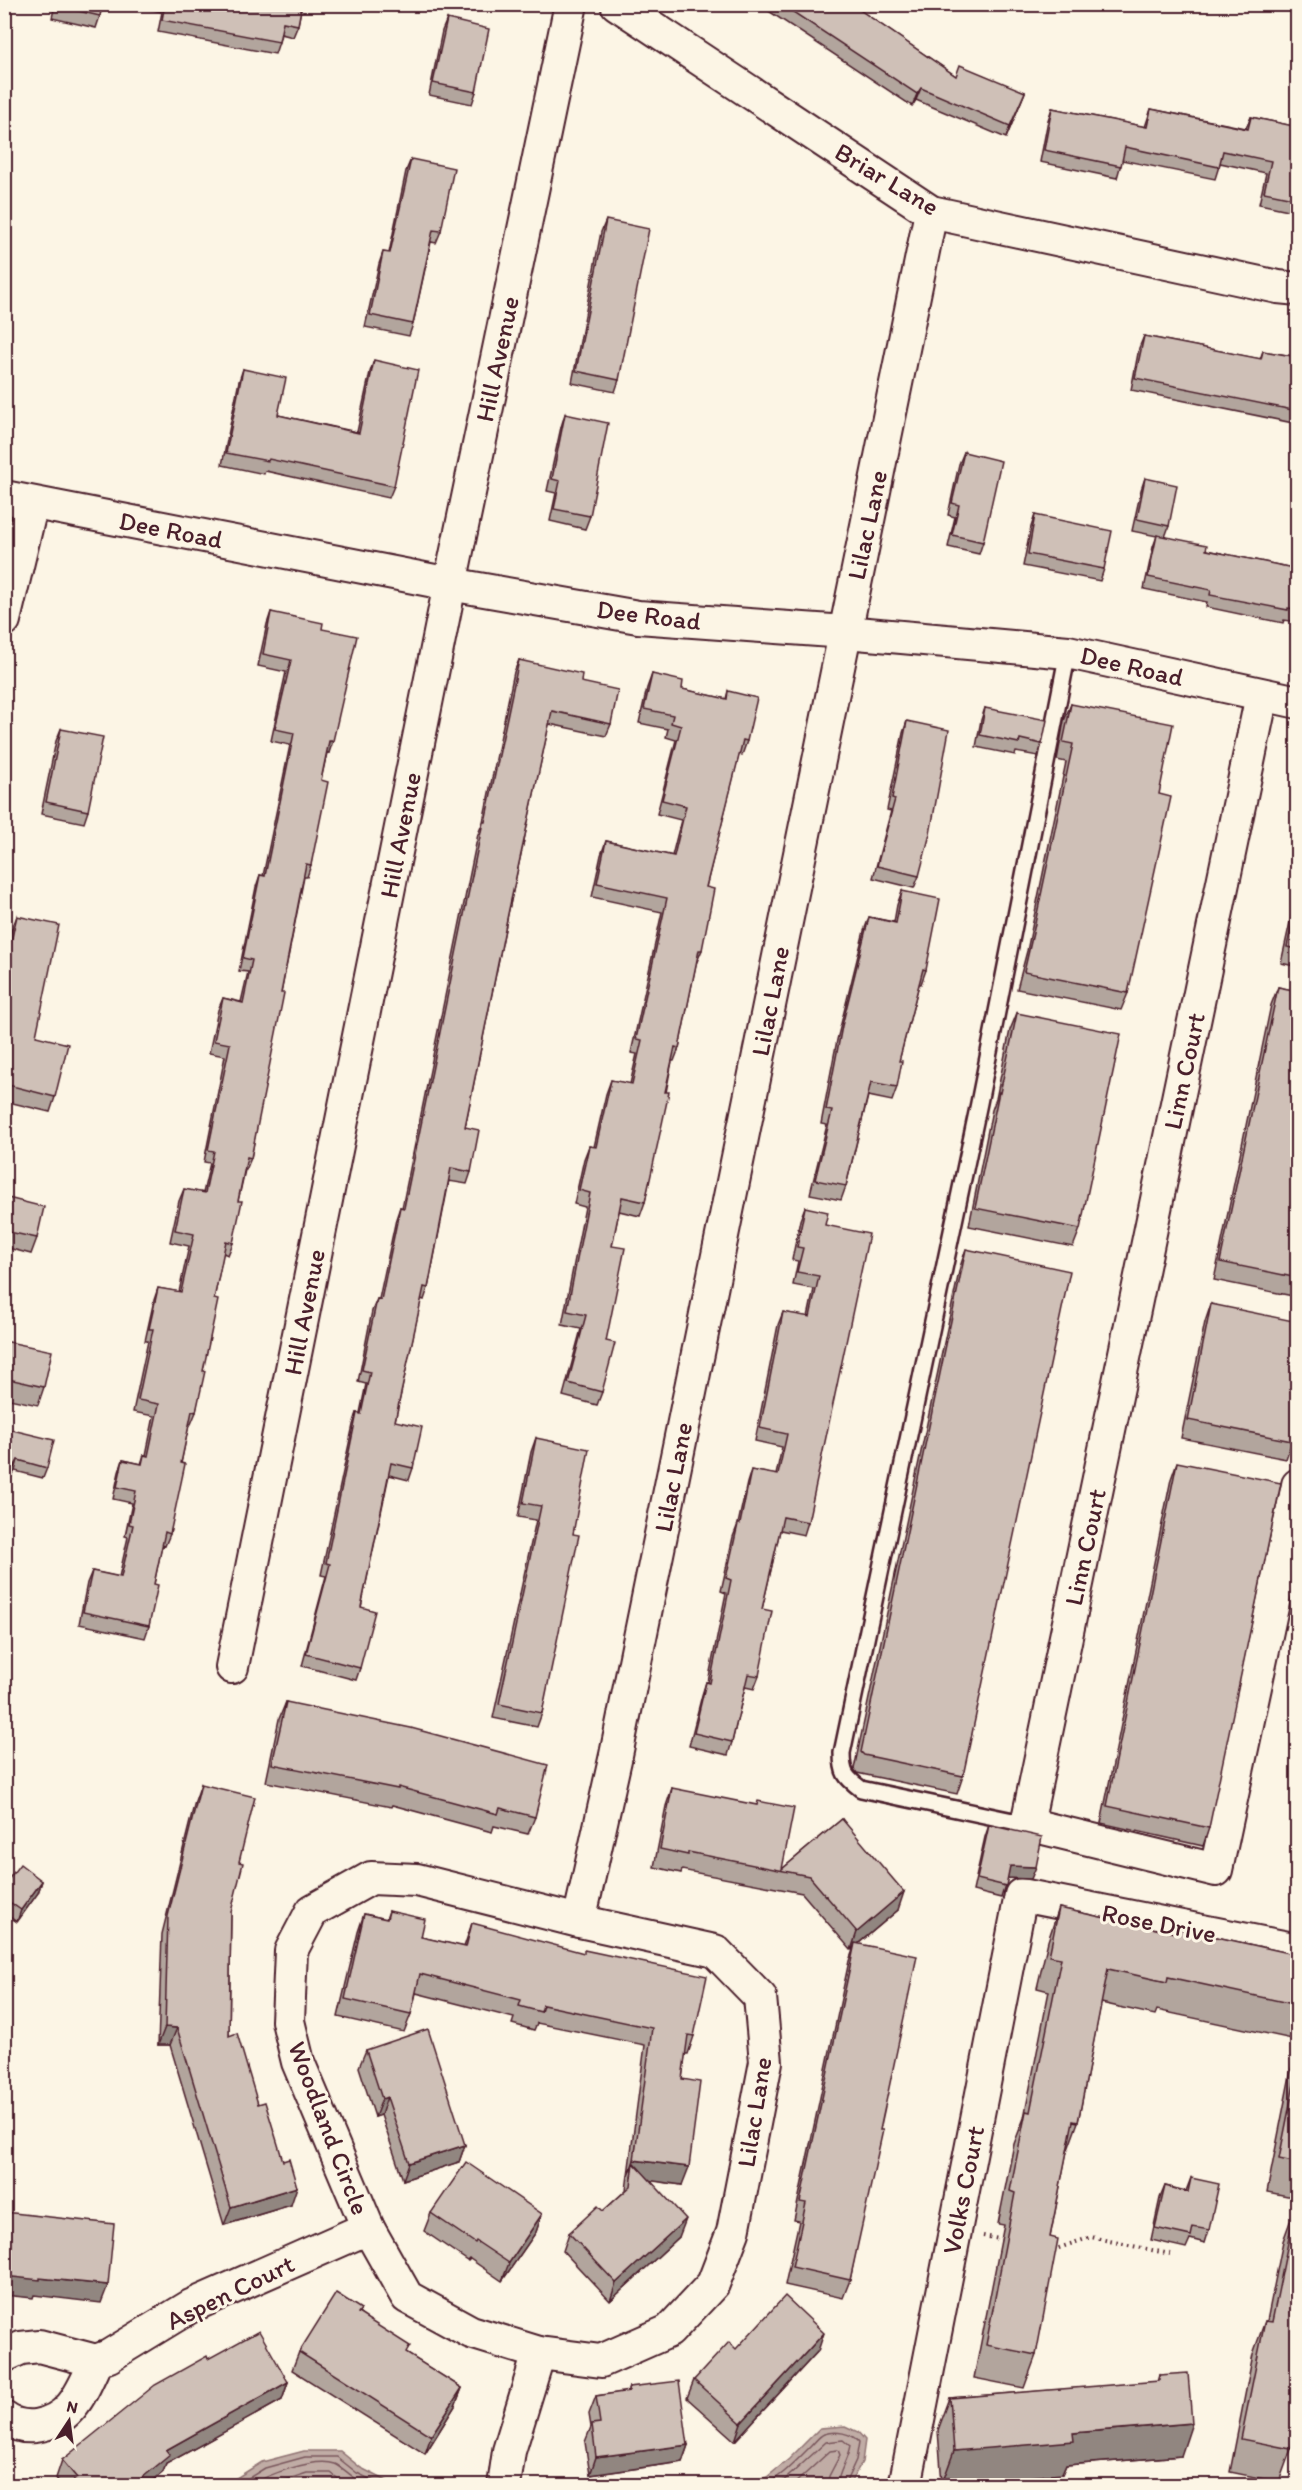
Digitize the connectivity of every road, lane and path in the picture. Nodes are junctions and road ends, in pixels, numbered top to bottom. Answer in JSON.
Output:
{"nodes":[{"id":1,"x":571,"y":4,"type":"edge"},
{"id":2,"x":617,"y":4,"type":"edge"},
{"id":3,"x":932,"y":212,"type":"junction"},
{"id":4,"x":1298,"y":289,"type":"edge"},
{"id":5,"x":18,"y":500,"type":"edge"},
{"id":6,"x":450,"y":584,"type":"junction"},
{"id":7,"x":4,"y":620,"type":"edge"},
{"id":8,"x":846,"y":632,"type":"junction"},
{"id":9,"x":1068,"y":652,"type":"junction"},
{"id":10,"x":1262,"y":695,"type":"junction"},
{"id":11,"x":1298,"y":702,"type":"edge"},
{"id":12,"x":1298,"y":1485,"type":"edge"},
{"id":13,"x":232,"y":1667,"type":"dead end"},
{"id":14,"x":1027,"y":1824,"type":"junction"},
{"id":15,"x":1021,"y":1895,"type":"joint"},
{"id":16,"x":579,"y":1921,"type":"junction"},
{"id":17,"x":1298,"y":1950,"type":"edge"},
{"id":18,"x":368,"y":2228,"type":"junction"},
{"id":19,"x":982,"y":2236,"type":"dead end"},
{"id":20,"x":1017,"y":2243,"type":"edge"},
{"id":21,"x":1051,"y":2250,"type":"edge"},
{"id":22,"x":1170,"y":2254,"type":"dead end"},
{"id":23,"x":539,"y":2353,"type":"junction"},
{"id":24,"x":4,"y":2356,"type":"edge"},
{"id":25,"x":96,"y":2361,"type":"junction"},
{"id":26,"x":4,"y":2418,"type":"edge"},
{"id":27,"x":504,"y":2486,"type":"edge"},
{"id":28,"x":905,"y":2486,"type":"edge"}],
"edges":[{"from":1,"to":6,"type":"street","name":"Hill Avenue"},
{"from":2,"to":3,"type":"street","name":"Briar Lane"},
{"from":3,"to":4,"type":"street","name":"Briar Lane"},
{"from":3,"to":8,"type":"street","name":"Lilac Lane"},
{"from":5,"to":6,"type":"street","name":"Dee Road"},
{"from":5,"to":7,"type":"street"},
{"from":6,"to":8,"type":"street","name":"Dee Road"},
{"from":6,"to":13,"type":"street","name":"Hill Avenue"},
{"from":8,"to":9,"type":"street","name":"Dee Road"},
{"from":8,"to":16,"type":"street","name":"Lilac Lane"},
{"from":9,"to":10,"type":"street","name":"Dee Road"},
{"from":9,"to":14,"type":"lane"},
{"from":10,"to":11,"type":"street","name":"Dee Road"},
{"from":10,"to":14,"type":"street","name":"Linn Court"},
{"from":12,"to":14,"type":"street"},
{"from":15,"to":17,"type":"street","name":"Rose Drive"},
{"from":15,"to":28,"type":"street","name":"Volks Court"},
{"from":16,"to":18,"type":"street","name":"Woodland Circle"},
{"from":16,"to":23,"type":"street","name":"Lilac Lane"},
{"from":18,"to":23,"type":"street","name":"Woodland Circle"},
{"from":18,"to":25,"type":"street","name":"Aspen Court"},
{"from":19,"to":20,"type":"path"},
{"from":21,"to":22,"type":"path"},
{"from":23,"to":27,"type":"street"},
{"from":24,"to":25,"type":"street"},
{"from":25,"to":26,"type":"street"}]}
